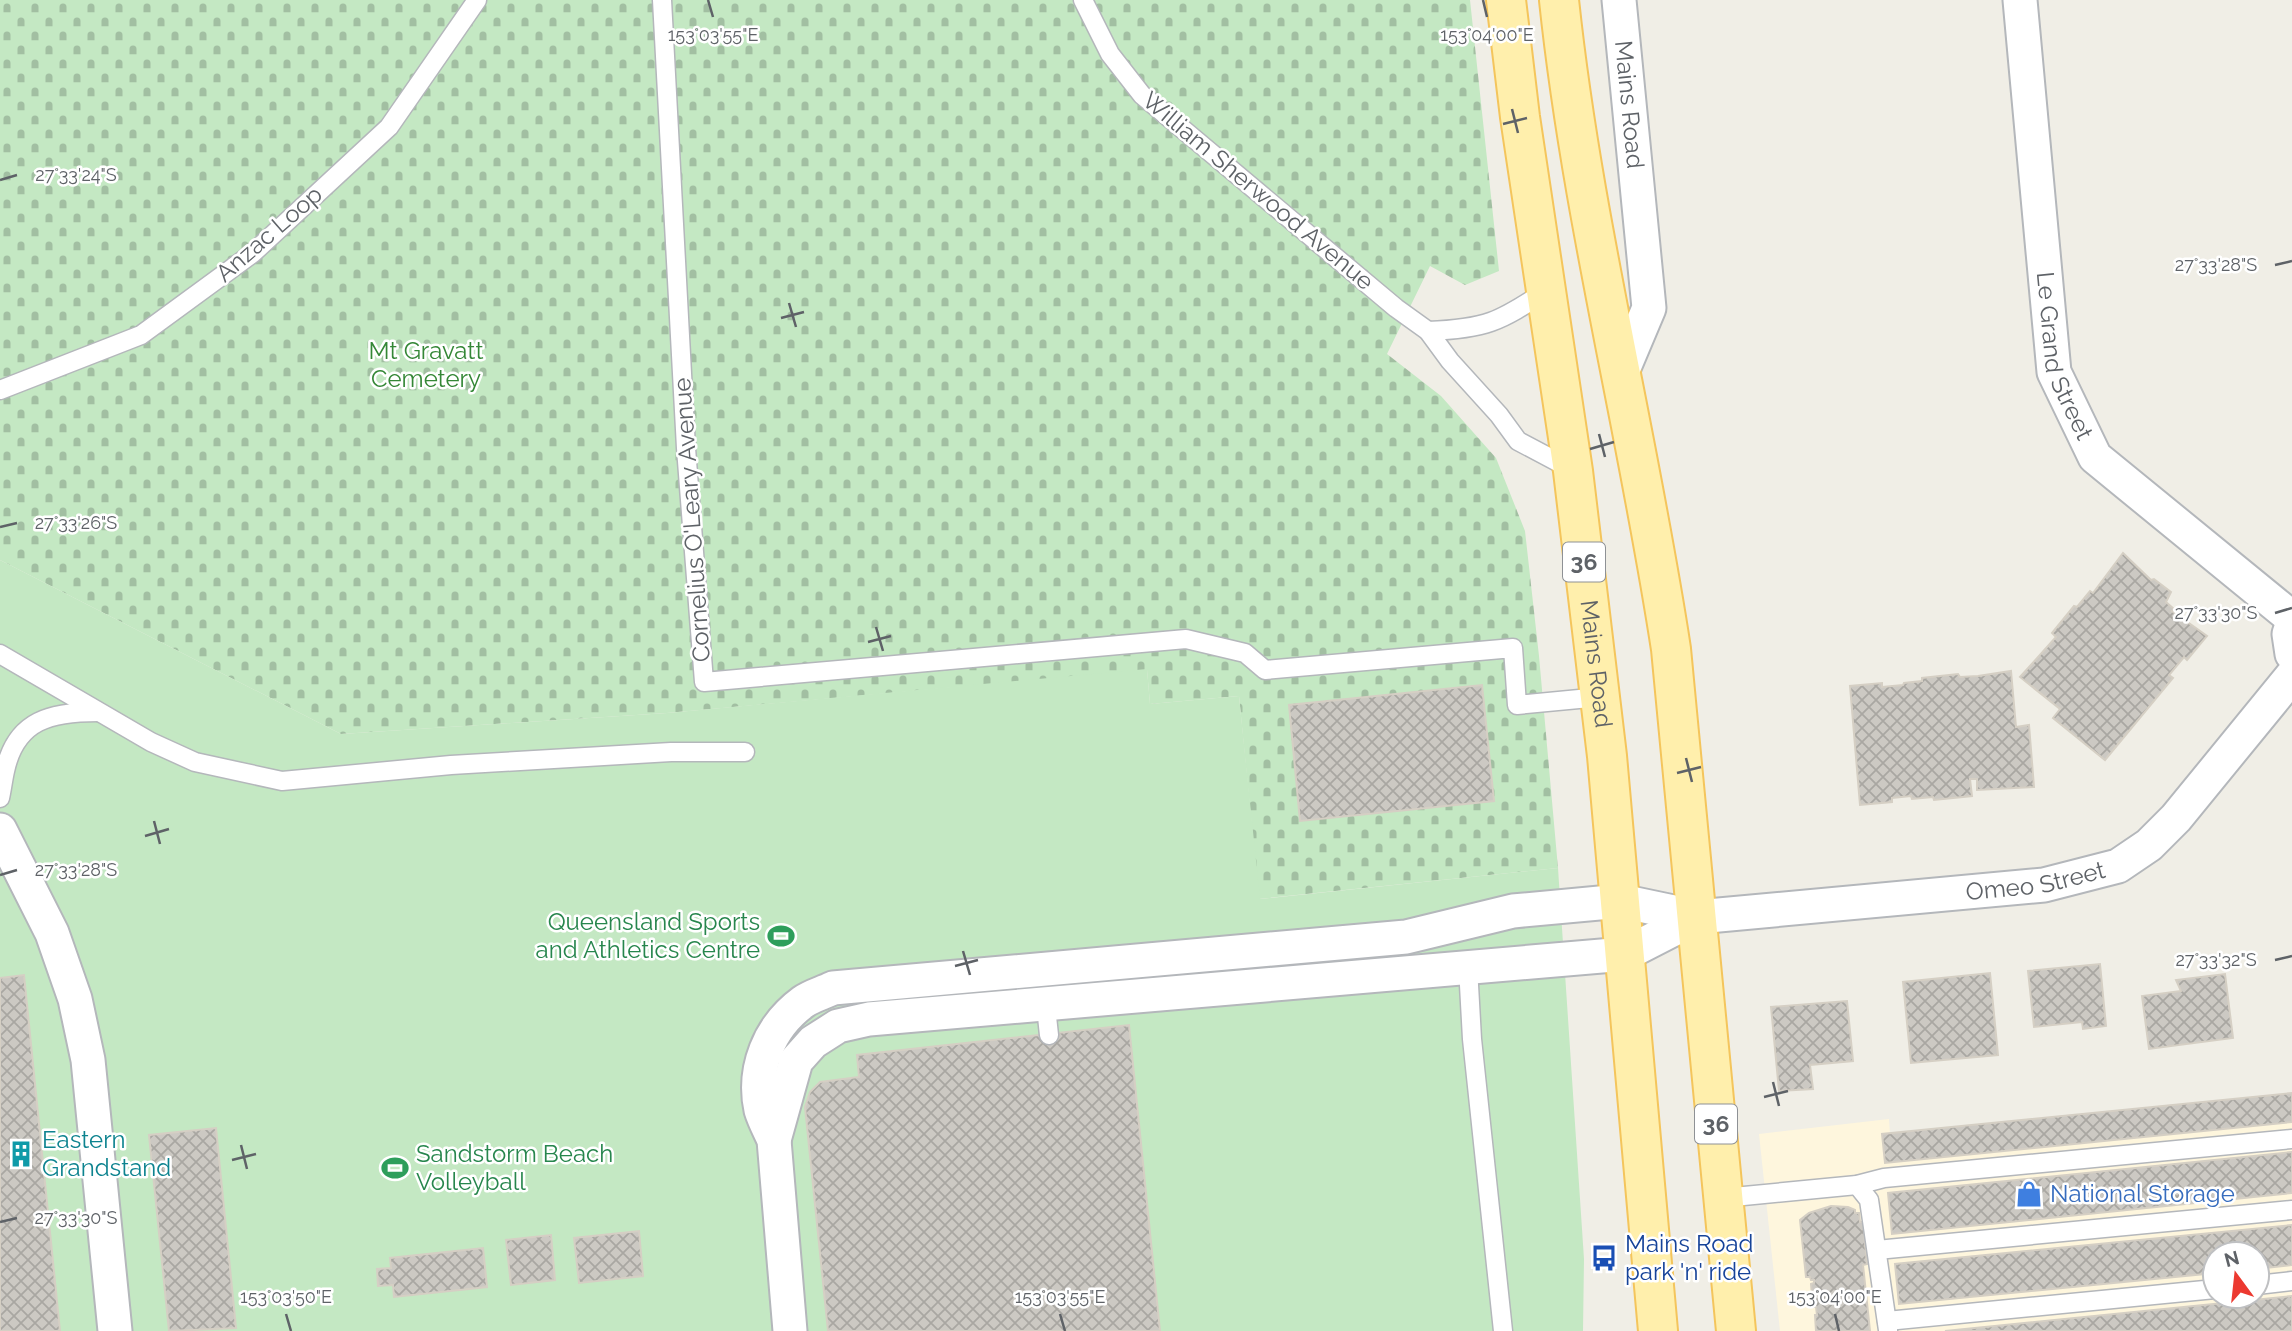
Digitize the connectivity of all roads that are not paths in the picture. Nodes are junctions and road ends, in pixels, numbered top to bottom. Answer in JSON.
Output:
{"nodes":[{"id":1,"x":477,"y":0,"type":"edge"},
{"id":2,"x":662,"y":0,"type":"edge"},
{"id":3,"x":1083,"y":0,"type":"edge"},
{"id":4,"x":1506,"y":0,"type":"edge"},
{"id":5,"x":1559,"y":0,"type":"edge"},
{"id":6,"x":1619,"y":0,"type":"edge"},
{"id":7,"x":2020,"y":0,"type":"edge"},
{"id":8,"x":1547,"y":290,"type":"junction"},
{"id":9,"x":1428,"y":331,"type":"junction"},
{"id":10,"x":1622,"y":372,"type":"junction"},
{"id":11,"x":0,"y":390,"type":"edge"},
{"id":12,"x":1573,"y":471,"type":"junction"},
{"id":13,"x":2292,"y":618,"type":"edge"},
{"id":14,"x":2292,"y":625,"type":"edge"},
{"id":15,"x":0,"y":654,"type":"edge"},
{"id":16,"x":2292,"y":654,"type":"edge"},
{"id":17,"x":2292,"y":676,"type":"edge"},
{"id":18,"x":1600,"y":697,"type":"junction"},
{"id":19,"x":98,"y":712,"type":"junction"},
{"id":20,"x":745,"y":752,"type":"dead end"},
{"id":21,"x":0,"y":799,"type":"edge"},
{"id":22,"x":0,"y":830,"type":"edge"},
{"id":23,"x":1621,"y":901,"type":"junction"},
{"id":24,"x":1697,"y":917,"type":"junction"},
{"id":25,"x":1625,"y":954,"type":"junction"},
{"id":26,"x":1468,"y":968,"type":"junction"},
{"id":27,"x":1046,"y":1003,"type":"junction"},
{"id":28,"x":2292,"y":1139,"type":"edge"},
{"id":29,"x":1857,"y":1185,"type":"junction"},
{"id":30,"x":1723,"y":1198,"type":"junction"},
{"id":31,"x":2292,"y":1210,"type":"edge"},
{"id":32,"x":1877,"y":1250,"type":"junction"},
{"id":33,"x":2292,"y":1281,"type":"edge"},
{"id":34,"x":2271,"y":1283,"type":"edge"},
{"id":35,"x":2201,"y":1291,"type":"edge"},
{"id":36,"x":1888,"y":1326,"type":"edge"},
{"id":37,"x":115,"y":1331,"type":"edge"},
{"id":38,"x":790,"y":1331,"type":"edge"},
{"id":39,"x":1503,"y":1331,"type":"edge"},
{"id":40,"x":1658,"y":1331,"type":"edge"},
{"id":41,"x":1735,"y":1331,"type":"edge"}],
"edges":[{"from":1,"to":11,"type":"lane","name":"Anzac Loop"},
{"from":2,"to":18,"type":"lane","name":"Cornelius O'Leary Avenue"},
{"from":3,"to":9,"type":"lane","name":"William Sherwood Avenue"},
{"from":4,"to":8,"type":"main road","name":"Mains Road","number":"36"},
{"from":5,"to":10,"type":"main road","number":"36"},
{"from":6,"to":10,"type":"street","name":"Mains Road"},
{"from":7,"to":13,"type":"street","name":"Le Grand Street"},
{"from":8,"to":9,"type":"lane"},
{"from":8,"to":12,"type":"main road","name":"Mains Road","number":"36"},
{"from":9,"to":12,"type":"lane","name":"William Sherwood Avenue"},
{"from":10,"to":24,"type":"main road","number":"36"},
{"from":12,"to":18,"type":"main road","name":"Mains Road","number":"36"},
{"from":14,"to":16,"type":"street"},
{"from":15,"to":19,"type":"lane"},
{"from":17,"to":24,"type":"street","name":"Omeo Street"},
{"from":18,"to":23,"type":"main road","name":"Mains Road","number":"36"},
{"from":19,"to":20,"type":"lane"},
{"from":19,"to":21,"type":"lane"},
{"from":22,"to":37,"type":"street"},
{"from":23,"to":24,"type":"street"},
{"from":23,"to":25,"type":"main road","name":"Mains Road","number":"36"},
{"from":23,"to":27,"type":"street"},
{"from":24,"to":25,"type":"street"},
{"from":24,"to":30,"type":"main road","number":"36"},
{"from":25,"to":26,"type":"street"},
{"from":25,"to":40,"type":"main road","name":"Mains Road","number":"36"},
{"from":26,"to":27,"type":"street"},
{"from":26,"to":39,"type":"lane"},
{"from":27,"to":38,"type":"street"},
{"from":28,"to":29,"type":"lane"},
{"from":29,"to":30,"type":"lane"},
{"from":29,"to":32,"type":"lane"},
{"from":30,"to":41,"type":"main road","number":"36"},
{"from":31,"to":32,"type":"lane"},
{"from":32,"to":36,"type":"lane"},
{"from":33,"to":34,"type":"lane"},
{"from":35,"to":36,"type":"lane"}]}
